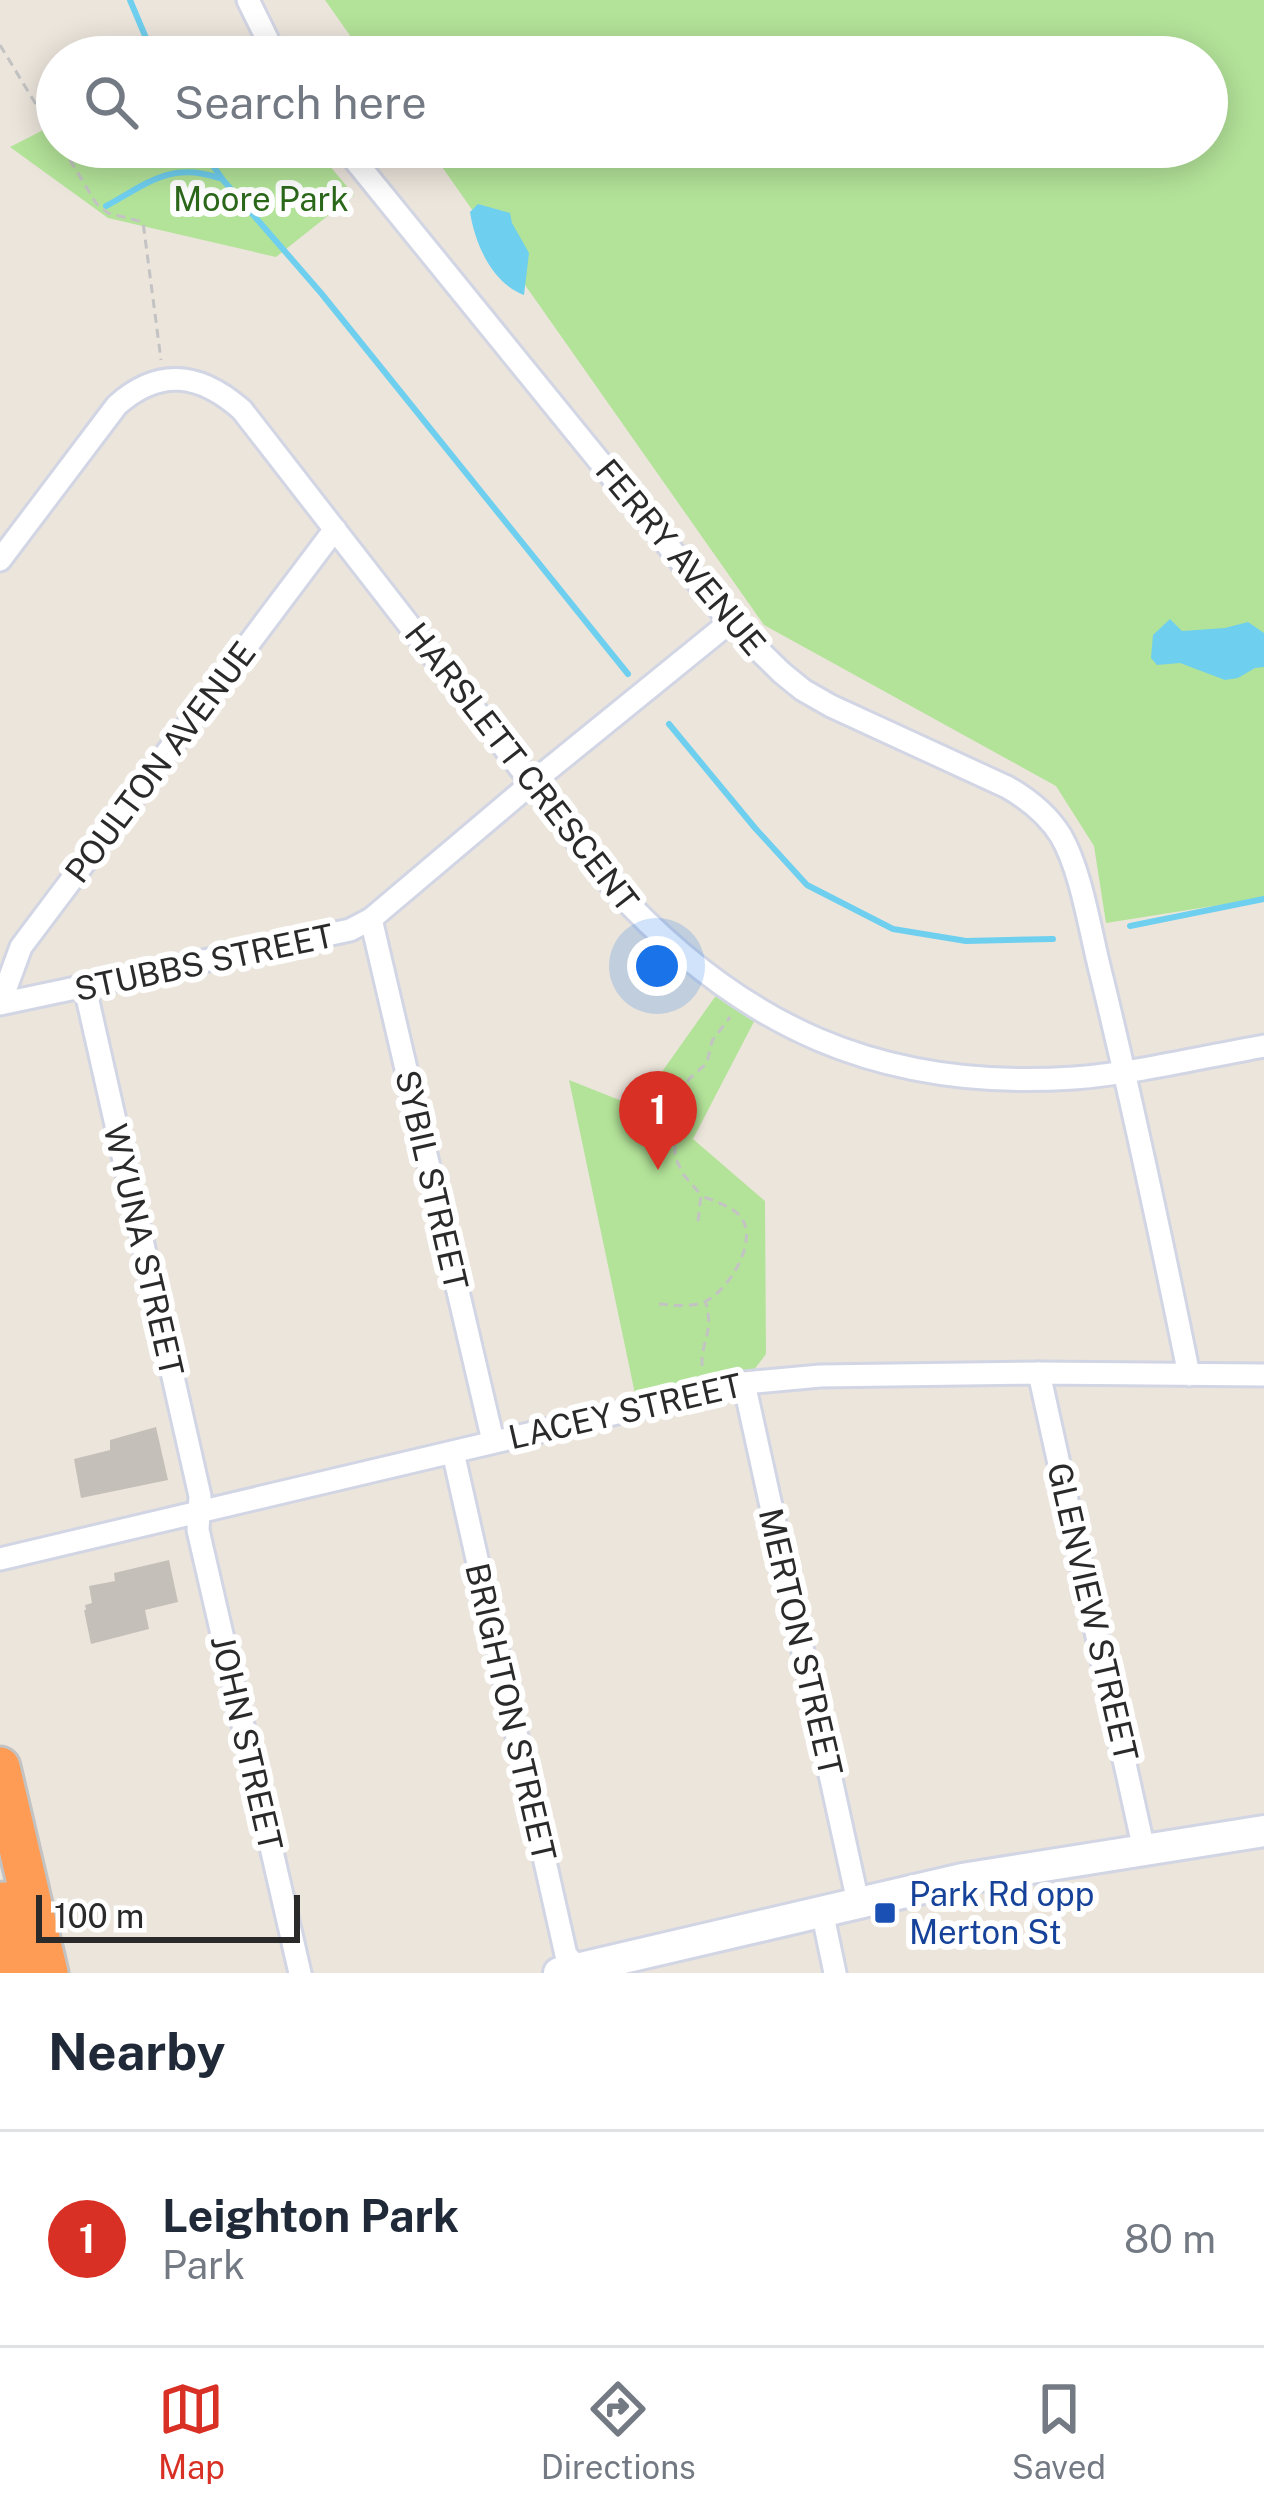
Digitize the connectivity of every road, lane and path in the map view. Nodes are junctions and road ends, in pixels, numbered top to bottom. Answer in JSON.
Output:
{"nodes":[{"id":1,"x":248,"y":0,"type":"edge"},
{"id":2,"x":266,"y":36,"type":"edge"},
{"id":3,"x":0,"y":45,"type":"edge"},
{"id":4,"x":36,"y":104,"type":"edge"},
{"id":5,"x":75,"y":168,"type":"edge"},
{"id":6,"x":361,"y":168,"type":"edge"},
{"id":7,"x":164,"y":380,"type":"junction"},
{"id":8,"x":335,"y":529,"type":"junction"},
{"id":9,"x":0,"y":560,"type":"edge"},
{"id":10,"x":730,"y":622,"type":"junction"},
{"id":11,"x":533,"y":782,"type":"junction"},
{"id":12,"x":371,"y":920,"type":"junction"},
{"id":13,"x":85,"y":988,"type":"junction"},
{"id":14,"x":740,"y":999,"type":"junction"},
{"id":15,"x":0,"y":1004,"type":"edge"},
{"id":16,"x":1264,"y":1046,"type":"edge"},
{"id":17,"x":1124,"y":1070,"type":"junction"},
{"id":18,"x":701,"y":1196,"type":"junction"},
{"id":19,"x":698,"y":1221,"type":"dead end"},
{"id":20,"x":706,"y":1301,"type":"junction"},
{"id":21,"x":658,"y":1304,"type":"dead end"},
{"id":22,"x":702,"y":1366,"type":"dead end"},
{"id":23,"x":1040,"y":1373,"type":"junction"},
{"id":24,"x":1189,"y":1375,"type":"junction"},
{"id":25,"x":1264,"y":1376,"type":"edge"},
{"id":26,"x":744,"y":1382,"type":"junction"},
{"id":27,"x":493,"y":1442,"type":"junction"},
{"id":28,"x":453,"y":1452,"type":"junction"},
{"id":29,"x":200,"y":1513,"type":"junction"},
{"id":30,"x":0,"y":1559,"type":"edge"},
{"id":31,"x":0,"y":1767,"type":"edge"},
{"id":32,"x":1264,"y":1831,"type":"edge"},
{"id":33,"x":1144,"y":1850,"type":"junction"},
{"id":34,"x":0,"y":1881,"type":"edge"},
{"id":35,"x":858,"y":1902,"type":"junction"},
{"id":36,"x":822,"y":1911,"type":"junction"},
{"id":37,"x":573,"y":1972,"type":"edge"},
{"id":38,"x":20,"y":1973,"type":"edge"},
{"id":39,"x":48,"y":1973,"type":"edge"},
{"id":40,"x":301,"y":1973,"type":"edge"},
{"id":41,"x":836,"y":1973,"type":"edge"}],
"edges":[{"from":1,"to":2,"type":"street"},
{"from":3,"to":4,"type":"path"},
{"from":5,"to":7,"type":"path"},
{"from":6,"to":10,"type":"street","name":"FERRY AVENUE"},
{"from":7,"to":8,"type":"street","name":"HARSLETT CRESCENT"},
{"from":7,"to":9,"type":"street"},
{"from":8,"to":11,"type":"street","name":"HARSLETT CRESCENT"},
{"from":8,"to":15,"type":"street","name":"POULTON AVENUE"},
{"from":10,"to":11,"type":"street","name":"STUBBS STREET"},
{"from":10,"to":17,"type":"street","name":"FERRY AVENUE"},
{"from":11,"to":12,"type":"street","name":"STUBBS STREET"},
{"from":11,"to":14,"type":"street","name":"HARSLETT CRESCENT"},
{"from":12,"to":13,"type":"street","name":"STUBBS STREET"},
{"from":12,"to":27,"type":"street","name":"SYBIL STREET"},
{"from":13,"to":15,"type":"street","name":"STUBBS STREET"},
{"from":13,"to":29,"type":"street","name":"WYUNA STREET"},
{"from":14,"to":17,"type":"street","name":"HARSLETT CRESCENT"},
{"from":14,"to":18,"type":"path"},
{"from":16,"to":17,"type":"street","name":"HARSLETT CRESCENT"},
{"from":17,"to":24,"type":"street","name":"FERRY AVENUE"},
{"from":18,"to":19,"type":"path"},
{"from":18,"to":20,"type":"path"},
{"from":20,"to":21,"type":"path"},
{"from":20,"to":22,"type":"path"},
{"from":23,"to":24,"type":"street","name":"LACEY STREET"},
{"from":23,"to":26,"type":"street","name":"LACEY STREET"},
{"from":23,"to":33,"type":"street","name":"GLENVIEW STREET"},
{"from":24,"to":25,"type":"street","name":"LACEY STREET"},
{"from":26,"to":27,"type":"street","name":"LACEY STREET"},
{"from":26,"to":35,"type":"street","name":"MERTON STREET"},
{"from":27,"to":28,"type":"street","name":"LACEY STREET"},
{"from":28,"to":29,"type":"street","name":"LACEY STREET"},
{"from":28,"to":37,"type":"street","name":"BRIGHTON STREET"},
{"from":29,"to":30,"type":"street","name":"LACEY STREET"},
{"from":29,"to":40,"type":"street","name":"JOHN STREET"},
{"from":31,"to":39,"type":"highway"},
{"from":32,"to":33,"type":"main road"},
{"from":33,"to":35,"type":"main road"},
{"from":34,"to":38,"type":"highway"},
{"from":35,"to":36,"type":"main road"},
{"from":36,"to":37,"type":"main road"},
{"from":36,"to":41,"type":"street"}]}
